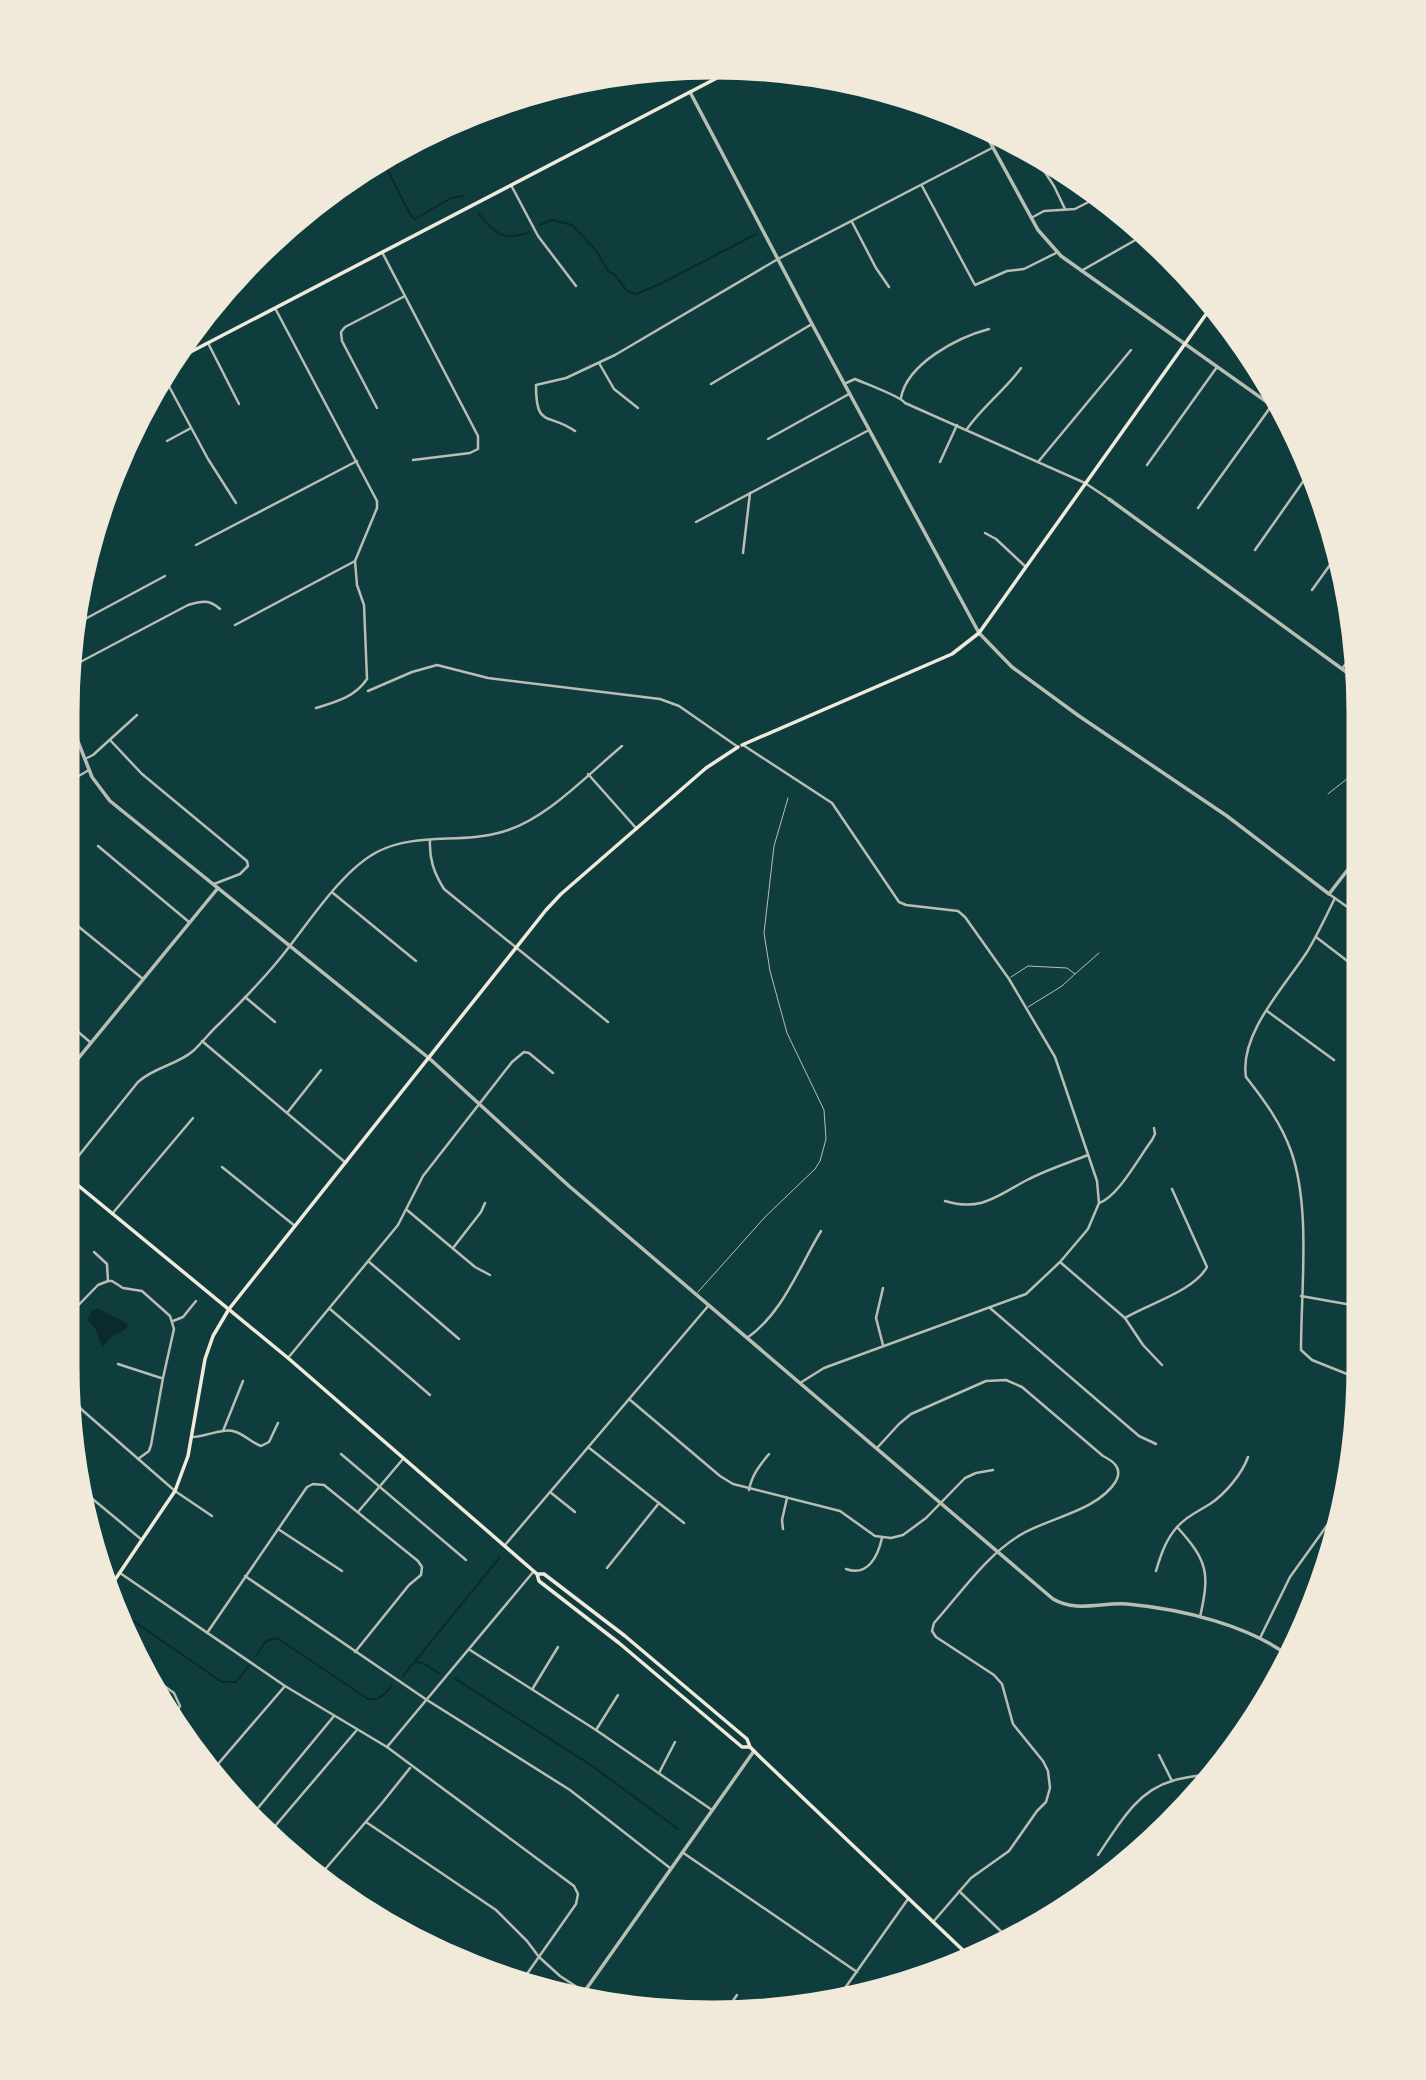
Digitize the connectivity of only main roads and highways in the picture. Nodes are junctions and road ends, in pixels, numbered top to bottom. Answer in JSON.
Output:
{"nodes":[{"id":1,"x":722,"y":75,"type":"edge"},
{"id":2,"x":1208,"y":311,"type":"edge"},
{"id":3,"x":186,"y":354,"type":"edge"},
{"id":4,"x":75,"y":1183,"type":"edge"},
{"id":5,"x":229,"y":1310,"type":"junction"},
{"id":6,"x":536,"y":1573,"type":"junction"},
{"id":7,"x":113,"y":1583,"type":"edge"},
{"id":8,"x":752,"y":1749,"type":"junction"},
{"id":9,"x":965,"y":1952,"type":"edge"}],
"edges":[{"from":1,"to":3,"type":"main road"},
{"from":2,"to":5,"type":"main road"},
{"from":4,"to":5,"type":"main road"},
{"from":5,"to":6,"type":"main road"},
{"from":5,"to":7,"type":"main road"},
{"from":6,"to":8,"type":"main road"},
{"from":6,"to":8,"type":"main road"},
{"from":8,"to":9,"type":"main road"}]}
